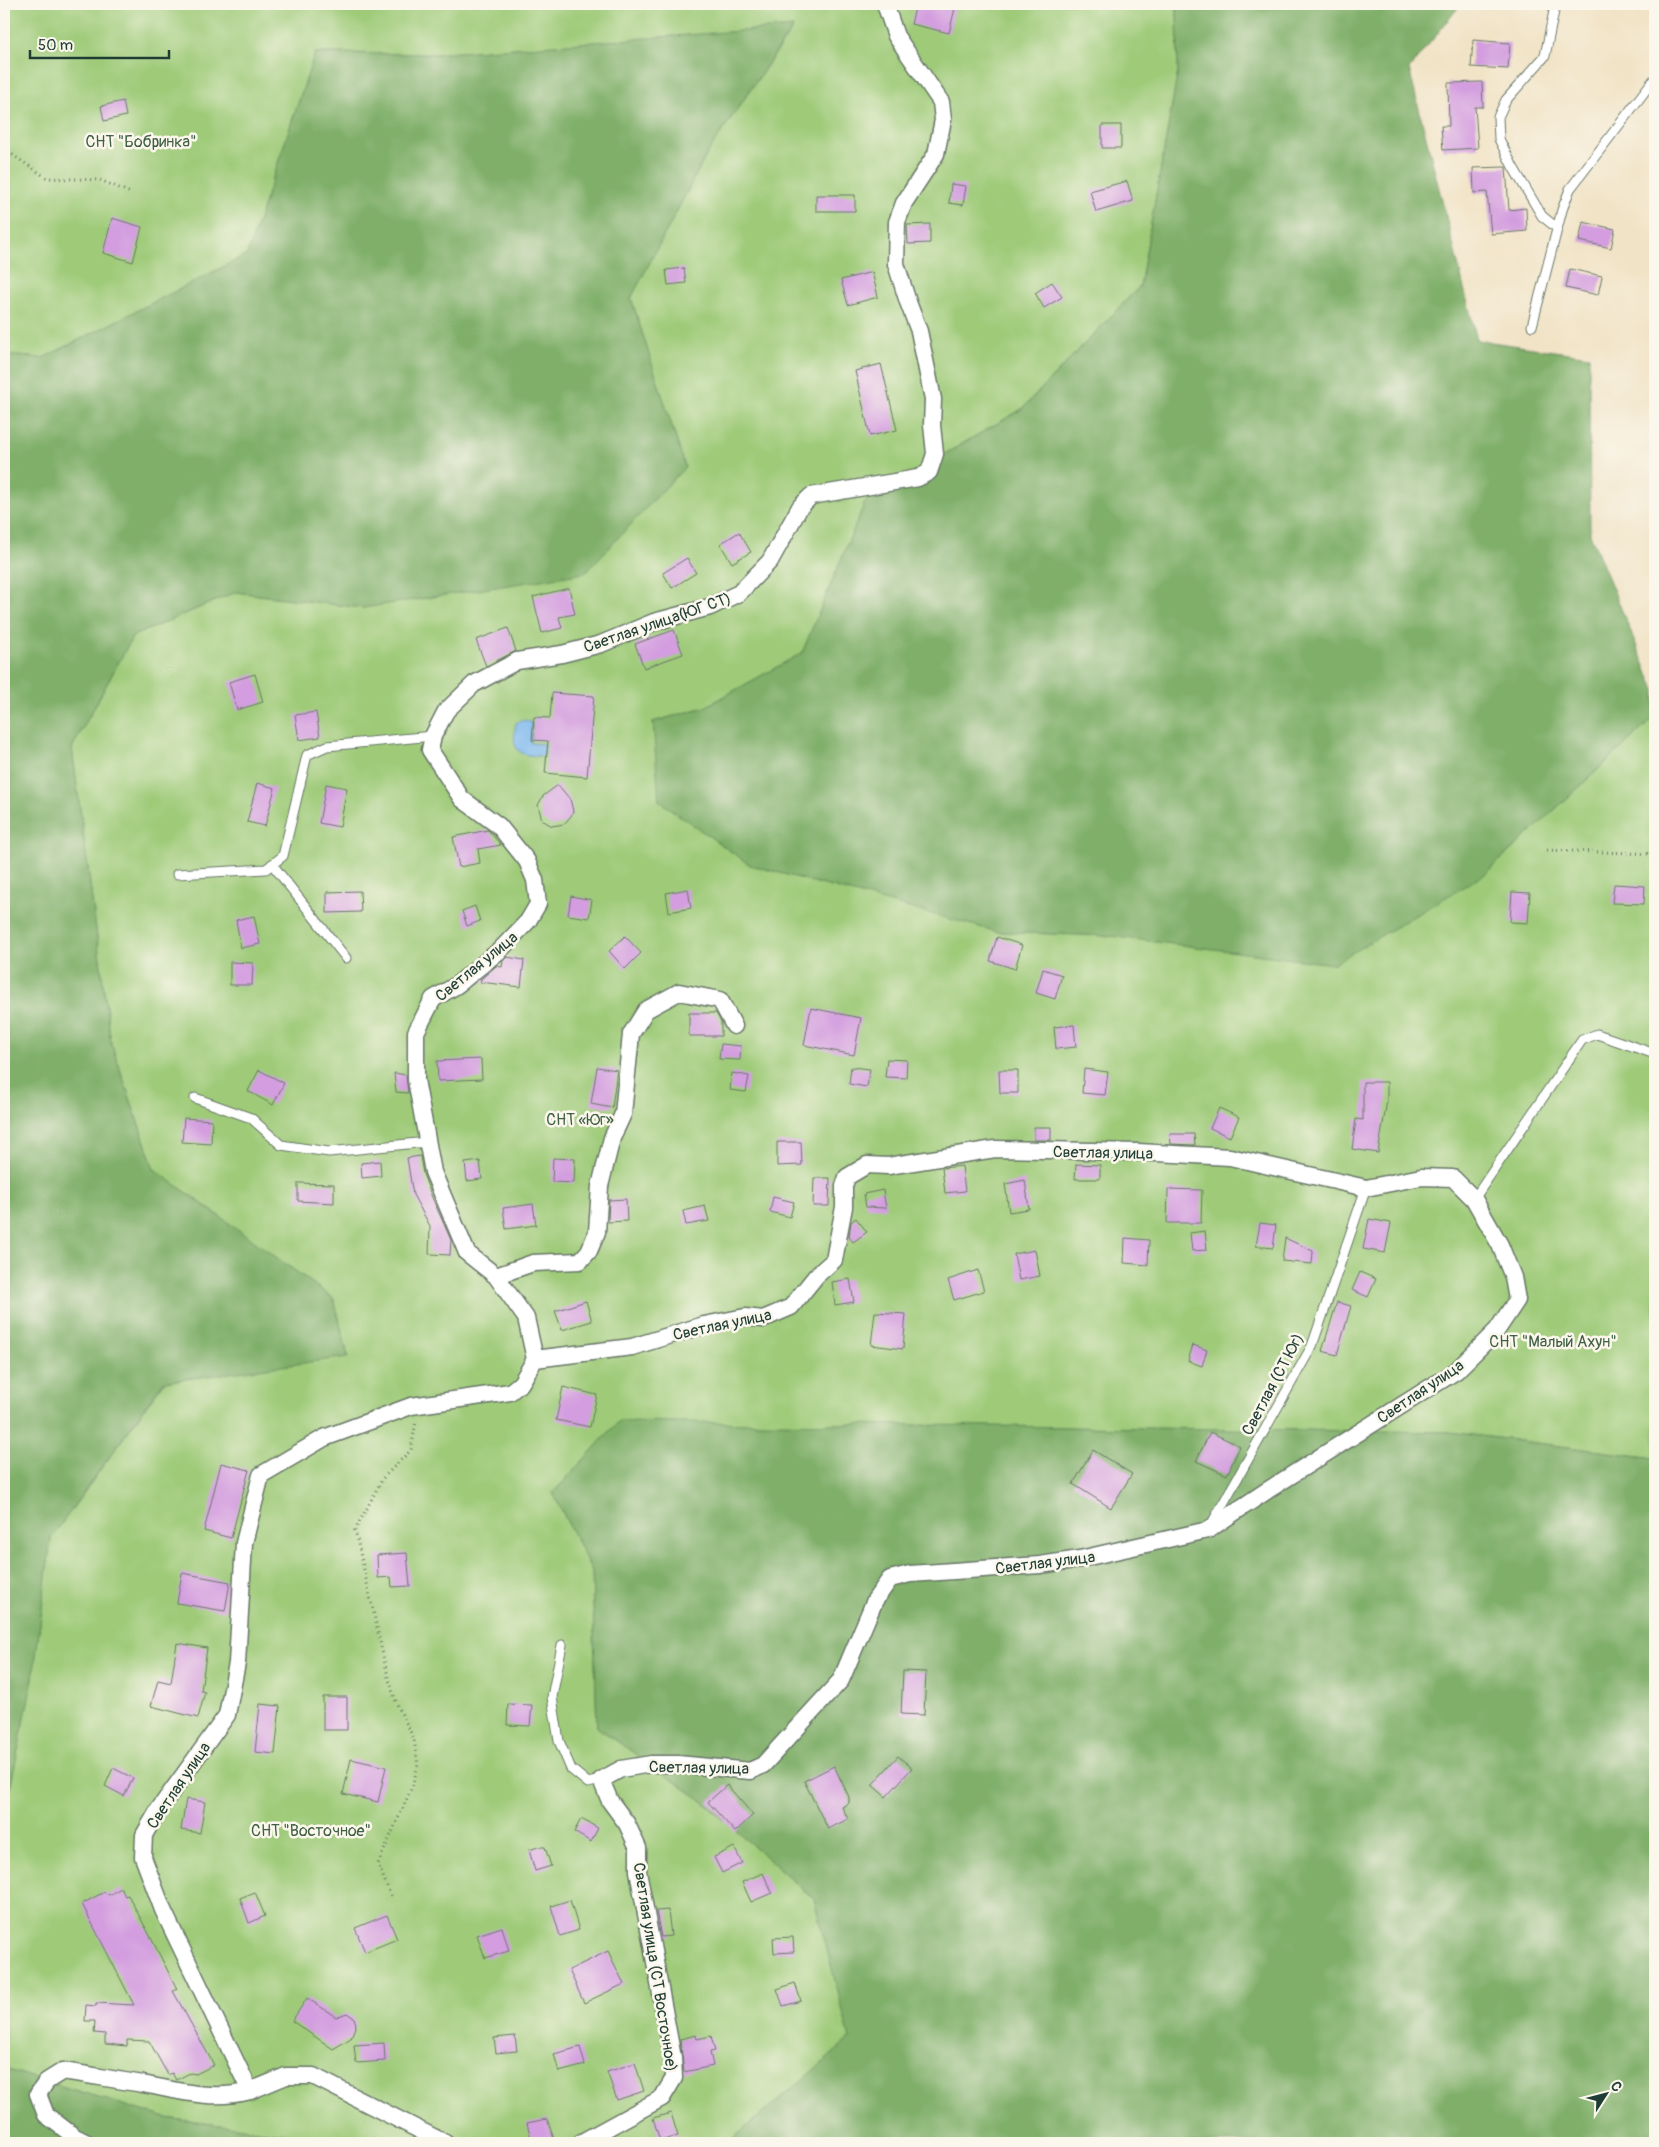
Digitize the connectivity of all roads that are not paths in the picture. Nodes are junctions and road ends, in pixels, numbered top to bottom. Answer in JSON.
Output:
{"nodes":[{"id":1,"x":885,"y":4,"type":"edge"},
{"id":2,"x":1555,"y":6,"type":"dead end"},
{"id":3,"x":1655,"y":78,"type":"edge"},
{"id":4,"x":1557,"y":228,"type":"junction"},
{"id":5,"x":1532,"y":326,"type":"dead end"},
{"id":6,"x":433,"y":736,"type":"junction"},
{"id":7,"x":272,"y":864,"type":"junction"},
{"id":8,"x":177,"y":874,"type":"dead end"},
{"id":9,"x":346,"y":958,"type":"dead end"},
{"id":10,"x":734,"y":1026,"type":"dead end"},
{"id":11,"x":1655,"y":1054,"type":"edge"},
{"id":12,"x":196,"y":1098,"type":"dead end"},
{"id":13,"x":427,"y":1142,"type":"junction"},
{"id":14,"x":1366,"y":1188,"type":"junction"},
{"id":15,"x":1474,"y":1199,"type":"junction"},
{"id":16,"x":496,"y":1276,"type":"junction"},
{"id":17,"x":535,"y":1359,"type":"junction"},
{"id":18,"x":1208,"y":1530,"type":"junction"},
{"id":19,"x":562,"y":1645,"type":"dead end"},
{"id":20,"x":601,"y":1780,"type":"junction"},
{"id":21,"x":250,"y":2091,"type":"junction"},
{"id":22,"x":87,"y":2143,"type":"edge"},
{"id":23,"x":445,"y":2143,"type":"edge"},
{"id":24,"x":580,"y":2143,"type":"edge"}],
"edges":[{"from":1,"to":6,"type":"street","name":"Светлая улица(ЮГ СТ)"},
{"from":2,"to":4,"type":"lane"},
{"from":3,"to":4,"type":"lane"},
{"from":4,"to":5,"type":"lane"},
{"from":6,"to":7,"type":"lane"},
{"from":6,"to":13,"type":"street","name":"Светлая улица"},
{"from":7,"to":8,"type":"lane"},
{"from":7,"to":9,"type":"lane"},
{"from":10,"to":16,"type":"street"},
{"from":11,"to":15,"type":"lane"},
{"from":12,"to":13,"type":"lane"},
{"from":13,"to":16,"type":"street","name":"Светлая улица"},
{"from":14,"to":15,"type":"street","name":"Светлая улица"},
{"from":14,"to":17,"type":"street","name":"Светлая улица"},
{"from":14,"to":18,"type":"lane","name":"Светлая (СТ Юг)"},
{"from":15,"to":18,"type":"street","name":"Светлая улица"},
{"from":16,"to":17,"type":"street","name":"Светлая улица"},
{"from":17,"to":21,"type":"street","name":"Светлая улица"},
{"from":18,"to":20,"type":"street","name":"Светлая улица"},
{"from":19,"to":20,"type":"lane"},
{"from":20,"to":24,"type":"street","name":"Светлая улица (СТ Восточное)"},
{"from":21,"to":22,"type":"street"},
{"from":21,"to":23,"type":"street"}]}
